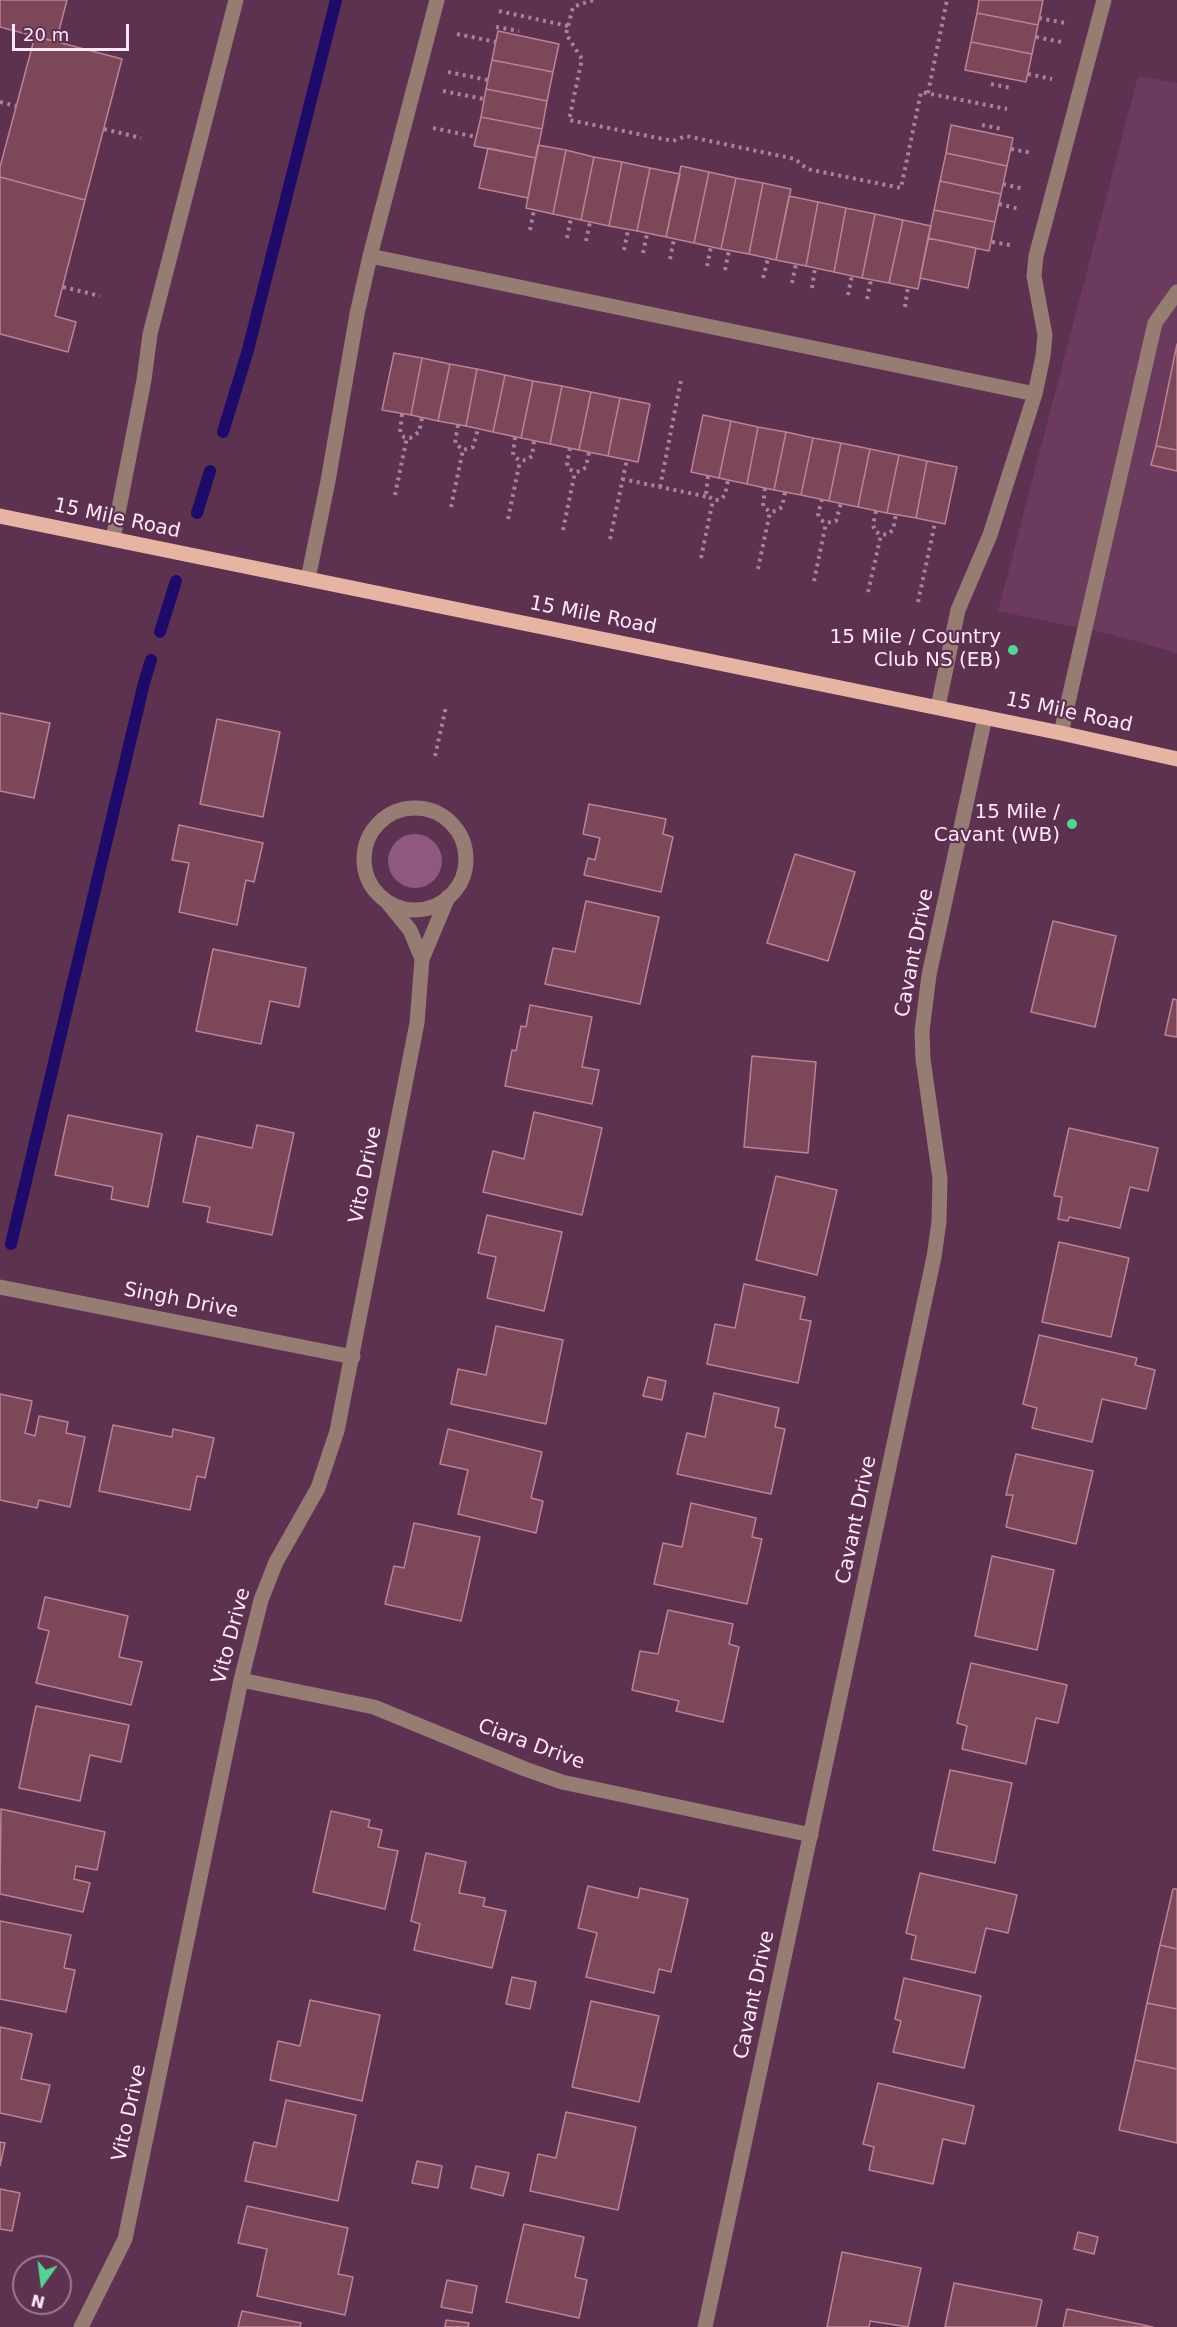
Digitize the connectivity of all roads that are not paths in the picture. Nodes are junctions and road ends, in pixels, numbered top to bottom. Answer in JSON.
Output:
{"nodes":[{"id":1,"x":236,"y":0,"type":"edge"},
{"id":2,"x":437,"y":0,"type":"edge"},
{"id":3,"x":1104,"y":0,"type":"edge"},
{"id":4,"x":370,"y":256,"type":"junction"},
{"id":5,"x":1177,"y":292,"type":"edge"},
{"id":6,"x":1035,"y":394,"type":"junction"},
{"id":7,"x":0,"y":516,"type":"edge"},
{"id":8,"x":113,"y":539,"type":"junction"},
{"id":9,"x":308,"y":579,"type":"junction"},
{"id":10,"x":938,"y":707,"type":"junction"},
{"id":11,"x":985,"y":717,"type":"junction"},
{"id":12,"x":1061,"y":733,"type":"junction"},
{"id":13,"x":1177,"y":759,"type":"edge"},
{"id":14,"x":448,"y":897,"type":"junction"},
{"id":15,"x":386,"y":901,"type":"junction"},
{"id":16,"x":422,"y":959,"type":"junction"},
{"id":17,"x":0,"y":1287,"type":"edge"},
{"id":18,"x":353,"y":1356,"type":"junction"},
{"id":19,"x":241,"y":1680,"type":"junction"},
{"id":20,"x":811,"y":1835,"type":"junction"},
{"id":21,"x":81,"y":2327,"type":"edge"},
{"id":22,"x":705,"y":2327,"type":"edge"}],
"edges":[{"from":1,"to":8,"type":"street"},
{"from":2,"to":4,"type":"street"},
{"from":3,"to":6,"type":"street"},
{"from":4,"to":6,"type":"street"},
{"from":4,"to":9,"type":"street"},
{"from":5,"to":12,"type":"street"},
{"from":6,"to":10,"type":"street"},
{"from":7,"to":8,"type":"main road","name":"15 Mile Road"},
{"from":8,"to":9,"type":"main road","name":"15 Mile Road"},
{"from":9,"to":10,"type":"main road","name":"15 Mile Road"},
{"from":10,"to":11,"type":"main road","name":"15 Mile Road"},
{"from":11,"to":12,"type":"main road","name":"15 Mile Road"},
{"from":11,"to":20,"type":"street","name":"Cavant Drive"},
{"from":12,"to":13,"type":"main road","name":"15 Mile Road"},
{"from":14,"to":15,"type":"street"},
{"from":14,"to":15,"type":"street","name":"Vito Drive"},
{"from":14,"to":16,"type":"street","name":"Vito Drive"},
{"from":15,"to":16,"type":"street","name":"Vito Drive"},
{"from":16,"to":18,"type":"street","name":"Vito Drive"},
{"from":17,"to":18,"type":"street","name":"Singh Drive"},
{"from":18,"to":19,"type":"street","name":"Vito Drive"},
{"from":19,"to":20,"type":"street","name":"Ciara Drive"},
{"from":19,"to":21,"type":"street","name":"Vito Drive"},
{"from":20,"to":22,"type":"street","name":"Cavant Drive"}]}
